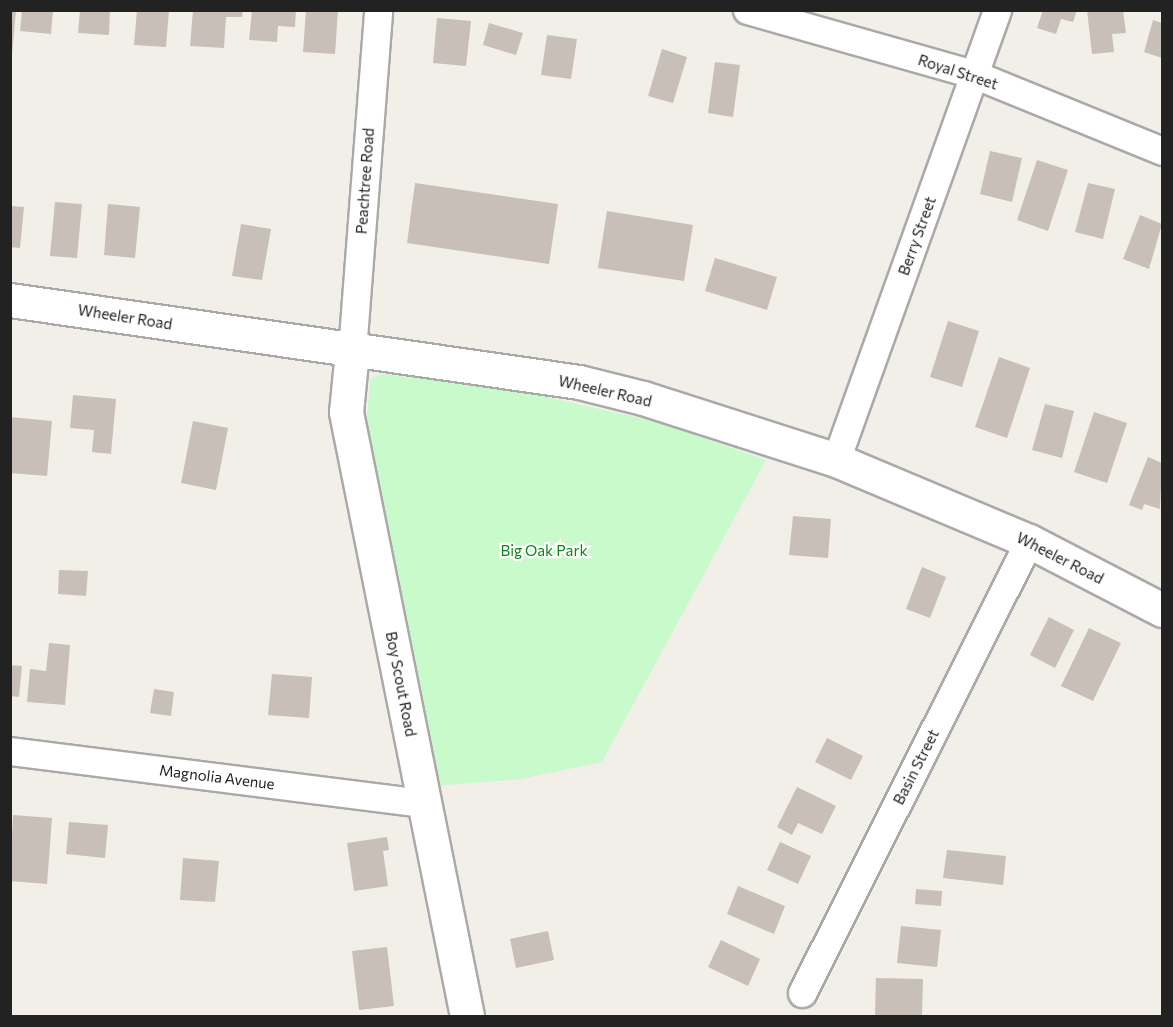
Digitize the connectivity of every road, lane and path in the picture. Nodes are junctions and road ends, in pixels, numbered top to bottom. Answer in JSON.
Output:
{"nodes":[{"id":1,"x":378,"y":10,"type":"edge"},
{"id":2,"x":747,"y":10,"type":"edge"},
{"id":3,"x":997,"y":10,"type":"edge"},
{"id":4,"x":976,"y":75,"type":"junction"},
{"id":5,"x":1162,"y":151,"type":"edge"},
{"id":6,"x":10,"y":300,"type":"edge"},
{"id":7,"x":352,"y":351,"type":"junction"},
{"id":8,"x":836,"y":460,"type":"junction"},
{"id":9,"x":1029,"y":541,"type":"junction"},
{"id":10,"x":1162,"y":610,"type":"edge"},
{"id":11,"x":10,"y":751,"type":"edge"},
{"id":12,"x":424,"y":803,"type":"junction"},
{"id":13,"x":802,"y":993,"type":"dead end"},
{"id":14,"x":467,"y":1017,"type":"edge"}],
"edges":[{"from":1,"to":7,"type":"street","name":"Peachtree Road"},
{"from":2,"to":4,"type":"street","name":"Royal Street"},
{"from":3,"to":4,"type":"street","name":"Berry Street"},
{"from":4,"to":5,"type":"street","name":"Royal Street"},
{"from":4,"to":8,"type":"street","name":"Berry Street"},
{"from":6,"to":7,"type":"street","name":"Wheeler Road"},
{"from":7,"to":8,"type":"street","name":"Wheeler Road"},
{"from":7,"to":12,"type":"street","name":"Boy Scout Road"},
{"from":8,"to":9,"type":"street","name":"Wheeler Road"},
{"from":9,"to":10,"type":"street","name":"Wheeler Road"},
{"from":9,"to":13,"type":"street","name":"Basin Street"},
{"from":11,"to":12,"type":"street","name":"Magnolia Avenue"},
{"from":12,"to":14,"type":"street","name":"Boy Scout Road"}]}
